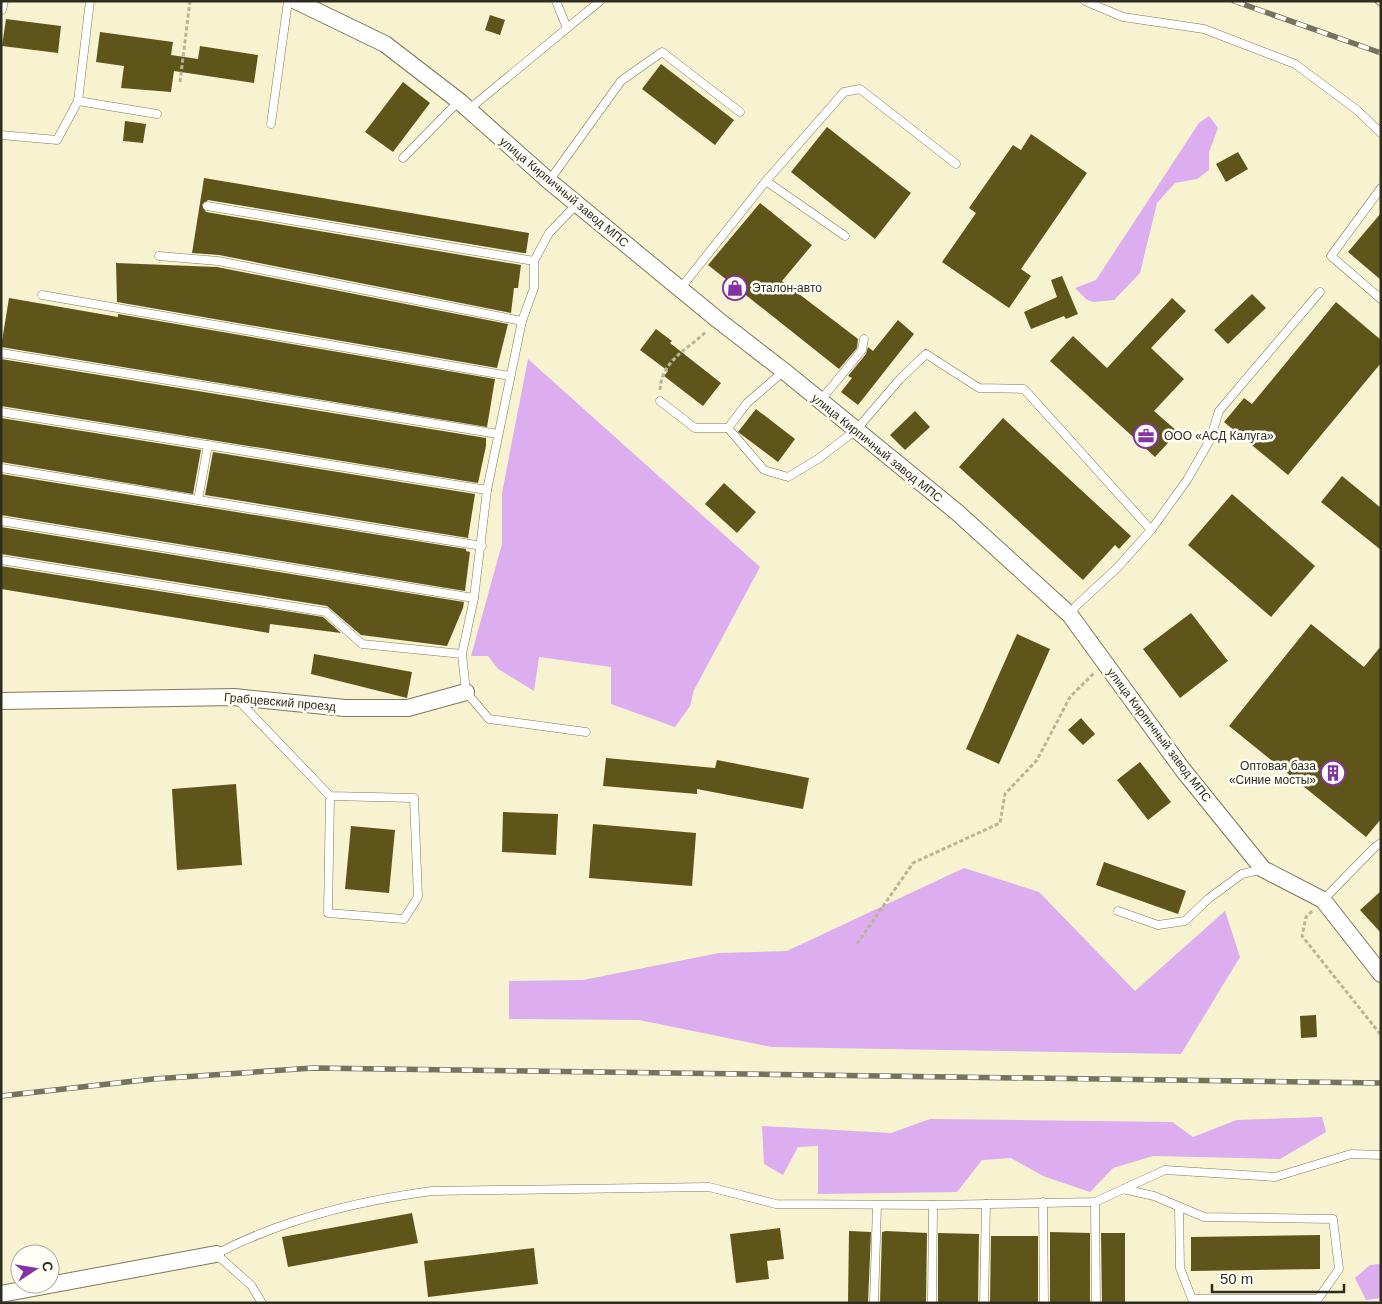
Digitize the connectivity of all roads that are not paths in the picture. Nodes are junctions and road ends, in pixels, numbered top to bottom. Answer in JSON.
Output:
{"nodes":[{"id":1,"x":90,"y":1,"type":"edge"},
{"id":2,"x":288,"y":1,"type":"edge"},
{"id":3,"x":296,"y":1,"type":"edge"},
{"id":4,"x":556,"y":1,"type":"edge"},
{"id":5,"x":600,"y":1,"type":"edge"},
{"id":6,"x":1085,"y":1,"type":"edge"},
{"id":7,"x":567,"y":28,"type":"junction"},
{"id":8,"x":78,"y":101,"type":"junction"},
{"id":9,"x":464,"y":106,"type":"junction"},
{"id":10,"x":740,"y":112,"type":"dead end"},
{"id":11,"x":157,"y":114,"type":"dead end"},
{"id":12,"x":271,"y":124,"type":"dead end"},
{"id":13,"x":1381,"y":133,"type":"edge"},
{"id":14,"x":1,"y":135,"type":"edge"},
{"id":15,"x":403,"y":158,"type":"dead end"},
{"id":16,"x":956,"y":164,"type":"dead end"},
{"id":17,"x":548,"y":181,"type":"junction"},
{"id":18,"x":766,"y":181,"type":"junction"},
{"id":19,"x":1381,"y":188,"type":"edge"},
{"id":20,"x":577,"y":204,"type":"junction"},
{"id":21,"x":208,"y":206,"type":"dead end"},
{"id":22,"x":846,"y":236,"type":"dead end"},
{"id":23,"x":159,"y":256,"type":"dead end"},
{"id":24,"x":534,"y":260,"type":"junction"},
{"id":25,"x":680,"y":289,"type":"junction"},
{"id":26,"x":1320,"y":292,"type":"dead end"},
{"id":27,"x":42,"y":295,"type":"dead end"},
{"id":28,"x":1381,"y":299,"type":"edge"},
{"id":29,"x":522,"y":320,"type":"junction"},
{"id":30,"x":864,"y":339,"type":"dead end"},
{"id":31,"x":1,"y":353,"type":"edge"},
{"id":32,"x":784,"y":371,"type":"junction"},
{"id":33,"x":510,"y":376,"type":"junction"},
{"id":34,"x":660,"y":401,"type":"road end"},
{"id":35,"x":820,"y":401,"type":"junction"},
{"id":36,"x":1,"y":412,"type":"edge"},
{"id":37,"x":728,"y":428,"type":"junction"},
{"id":38,"x":856,"y":430,"type":"junction"},
{"id":39,"x":498,"y":434,"type":"junction"},
{"id":40,"x":208,"y":445,"type":"junction"},
{"id":41,"x":1,"y":468,"type":"edge"},
{"id":42,"x":487,"y":490,"type":"junction"},
{"id":43,"x":198,"y":500,"type":"junction"},
{"id":44,"x":1,"y":521,"type":"edge"},
{"id":45,"x":1151,"y":530,"type":"junction"},
{"id":46,"x":482,"y":546,"type":"junction"},
{"id":47,"x":1,"y":560,"type":"edge"},
{"id":48,"x":474,"y":598,"type":"junction"},
{"id":49,"x":1070,"y":615,"type":"junction"},
{"id":50,"x":462,"y":654,"type":"junction"},
{"id":51,"x":466,"y":692,"type":"junction"},
{"id":52,"x":234,"y":697,"type":"junction"},
{"id":53,"x":1,"y":701,"type":"edge"},
{"id":54,"x":586,"y":732,"type":"dead end"},
{"id":55,"x":330,"y":796,"type":"junction"},
{"id":56,"x":1381,"y":844,"type":"edge"},
{"id":57,"x":1263,"y":869,"type":"junction"},
{"id":58,"x":1323,"y":900,"type":"junction"},
{"id":59,"x":1118,"y":911,"type":"dead end"},
{"id":60,"x":1381,"y":974,"type":"edge"},
{"id":61,"x":1381,"y":1155,"type":"edge"},
{"id":62,"x":1122,"y":1189,"type":"junction"},
{"id":63,"x":1043,"y":1202,"type":"junction"},
{"id":64,"x":1095,"y":1202,"type":"junction"},
{"id":65,"x":986,"y":1204,"type":"junction"},
{"id":66,"x":877,"y":1205,"type":"junction"},
{"id":67,"x":933,"y":1205,"type":"junction"},
{"id":68,"x":1179,"y":1206,"type":"junction"},
{"id":69,"x":216,"y":1254,"type":"junction"},
{"id":70,"x":1,"y":1294,"type":"edge"},
{"id":71,"x":262,"y":1303,"type":"edge"},
{"id":72,"x":874,"y":1303,"type":"edge"},
{"id":73,"x":932,"y":1303,"type":"edge"},
{"id":74,"x":984,"y":1303,"type":"edge"},
{"id":75,"x":1044,"y":1303,"type":"edge"},
{"id":76,"x":1096,"y":1303,"type":"edge"}],
"edges":[{"from":1,"to":8,"type":"lane"},
{"from":2,"to":12,"type":"lane"},
{"from":3,"to":9,"type":"street","name":"улица Кирпичный завод МПС"},
{"from":4,"to":7,"type":"lane"},
{"from":5,"to":7,"type":"lane"},
{"from":6,"to":13,"type":"lane"},
{"from":7,"to":9,"type":"lane"},
{"from":8,"to":11,"type":"lane"},
{"from":8,"to":14,"type":"lane"},
{"from":9,"to":15,"type":"lane"},
{"from":9,"to":17,"type":"street","name":"улица Кирпичный завод МПС"},
{"from":10,"to":17,"type":"lane"},
{"from":16,"to":18,"type":"lane"},
{"from":17,"to":20,"type":"street","name":"улица Кирпичный завод МПС"},
{"from":18,"to":22,"type":"lane"},
{"from":18,"to":25,"type":"lane"},
{"from":19,"to":28,"type":"lane"},
{"from":20,"to":24,"type":"lane"},
{"from":20,"to":25,"type":"street","name":"улица Кирпичный завод МПС"},
{"from":21,"to":24,"type":"lane"},
{"from":23,"to":29,"type":"lane"},
{"from":24,"to":29,"type":"lane"},
{"from":25,"to":32,"type":"street","name":"улица Кирпичный завод МПС"},
{"from":26,"to":45,"type":"lane"},
{"from":27,"to":33,"type":"lane"},
{"from":29,"to":33,"type":"lane"},
{"from":30,"to":35,"type":"lane"},
{"from":31,"to":39,"type":"lane"},
{"from":32,"to":35,"type":"street","name":"улица Кирпичный завод МПС"},
{"from":32,"to":37,"type":"lane"},
{"from":33,"to":39,"type":"lane"},
{"from":34,"to":37,"type":"lane"},
{"from":35,"to":38,"type":"street","name":"улица Кирпичный завод МПС"},
{"from":36,"to":40,"type":"lane"},
{"from":37,"to":38,"type":"lane"},
{"from":38,"to":45,"type":"lane"},
{"from":38,"to":49,"type":"street","name":"улица Кирпичный завод МПС"},
{"from":39,"to":42,"type":"lane"},
{"from":40,"to":42,"type":"lane"},
{"from":40,"to":43,"type":"lane"},
{"from":41,"to":43,"type":"lane"},
{"from":42,"to":46,"type":"lane"},
{"from":43,"to":46,"type":"lane"},
{"from":44,"to":48,"type":"lane"},
{"from":45,"to":49,"type":"lane"},
{"from":46,"to":48,"type":"lane"},
{"from":47,"to":50,"type":"lane"},
{"from":48,"to":50,"type":"lane"},
{"from":49,"to":57,"type":"street","name":"улица Кирпичный завод МПС"},
{"from":50,"to":51,"type":"lane"},
{"from":51,"to":52,"type":"street","name":"Грабцевский проезд"},
{"from":51,"to":54,"type":"lane"},
{"from":52,"to":53,"type":"street","name":"Грабцевский проезд"},
{"from":52,"to":55,"type":"lane"},
{"from":55,"to":55,"type":"lane"},
{"from":56,"to":58,"type":"lane"},
{"from":57,"to":58,"type":"street","name":"улица Кирпичный завод МПС"},
{"from":57,"to":59,"type":"lane"},
{"from":58,"to":60,"type":"street","name":"улица Кирпичный завод МПС"},
{"from":61,"to":62,"type":"lane"},
{"from":62,"to":64,"type":"lane"},
{"from":62,"to":68,"type":"lane"},
{"from":63,"to":64,"type":"lane"},
{"from":63,"to":65,"type":"lane"},
{"from":63,"to":75,"type":"lane"},
{"from":64,"to":76,"type":"lane"},
{"from":65,"to":67,"type":"lane"},
{"from":65,"to":74,"type":"lane"},
{"from":66,"to":67,"type":"lane"},
{"from":66,"to":69,"type":"lane"},
{"from":66,"to":72,"type":"lane"},
{"from":67,"to":73,"type":"lane"},
{"from":68,"to":68,"type":"lane"},
{"from":69,"to":70,"type":"street"},
{"from":69,"to":71,"type":"lane"}]}
